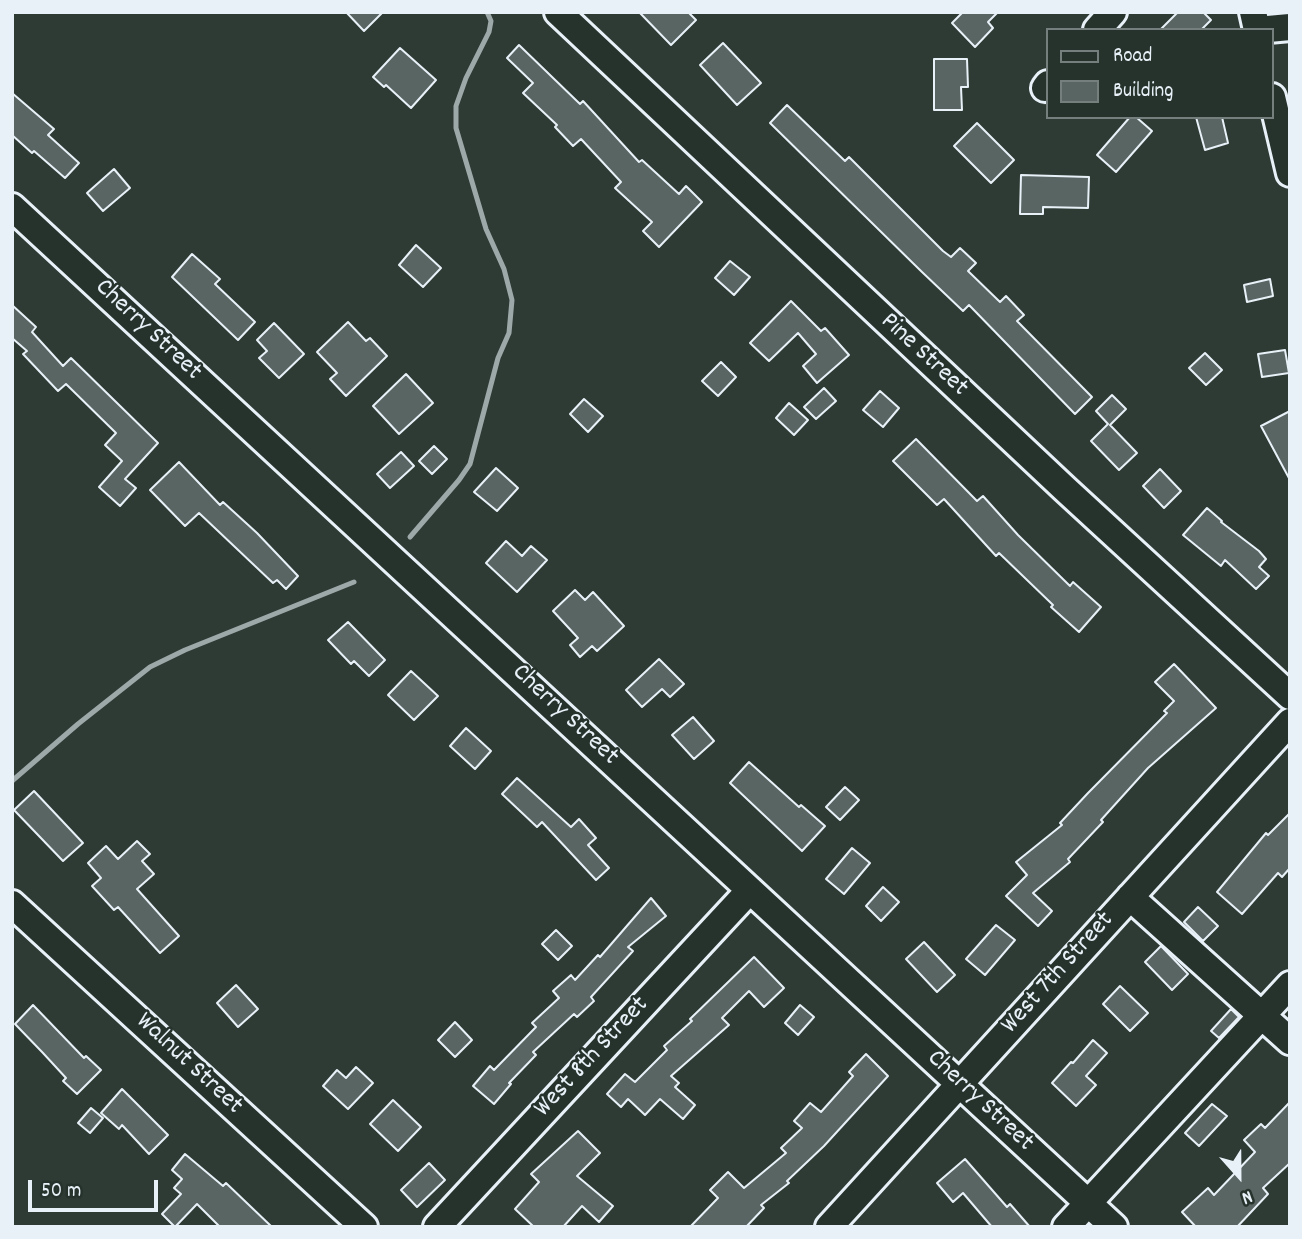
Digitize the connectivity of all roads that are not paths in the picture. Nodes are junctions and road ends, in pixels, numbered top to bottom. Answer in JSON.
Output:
{"nodes":[{"id":1,"x":558,"y":12,"type":"edge"},
{"id":2,"x":1113,"y":12,"type":"edge"},
{"id":3,"x":1099,"y":28,"type":"edge"},
{"id":4,"x":1274,"y":105,"type":"edge"},
{"id":5,"x":1290,"y":173,"type":"edge"},
{"id":6,"x":12,"y":207,"type":"edge"},
{"id":7,"x":1290,"y":696,"type":"edge"},
{"id":8,"x":1290,"y":722,"type":"edge"},
{"id":9,"x":750,"y":890,"type":"junction"},
{"id":10,"x":1130,"y":897,"type":"junction"},
{"id":11,"x":12,"y":904,"type":"edge"},
{"id":12,"x":1290,"y":985,"type":"edge"},
{"id":13,"x":1262,"y":1016,"type":"junction"},
{"id":14,"x":1290,"y":1041,"type":"edge"},
{"id":15,"x":959,"y":1084,"type":"junction"},
{"id":16,"x":1088,"y":1203,"type":"junction"},
{"id":17,"x":364,"y":1227,"type":"edge"},
{"id":18,"x":437,"y":1227,"type":"edge"},
{"id":19,"x":829,"y":1227,"type":"edge"},
{"id":20,"x":1066,"y":1227,"type":"edge"},
{"id":21,"x":1114,"y":1227,"type":"edge"}],
"edges":[{"from":1,"to":7,"type":"street","name":"Pine Street"},
{"from":2,"to":3,"type":"street"},
{"from":4,"to":5,"type":"street"},
{"from":6,"to":9,"type":"street","name":"Cherry Street"},
{"from":8,"to":10,"type":"street","name":"West 7th Street"},
{"from":9,"to":15,"type":"street","name":"Cherry Street"},
{"from":9,"to":18,"type":"street","name":"West 8th Street"},
{"from":10,"to":13,"type":"street"},
{"from":10,"to":15,"type":"street","name":"West 7th Street"},
{"from":11,"to":17,"type":"street","name":"Walnut Street"},
{"from":12,"to":13,"type":"street"},
{"from":13,"to":14,"type":"street"},
{"from":13,"to":16,"type":"street"},
{"from":15,"to":16,"type":"street","name":"Cherry Street"},
{"from":15,"to":19,"type":"street","name":"West 7th Street"},
{"from":16,"to":20,"type":"street"},
{"from":16,"to":21,"type":"street","name":"Cherry Street"}]}
